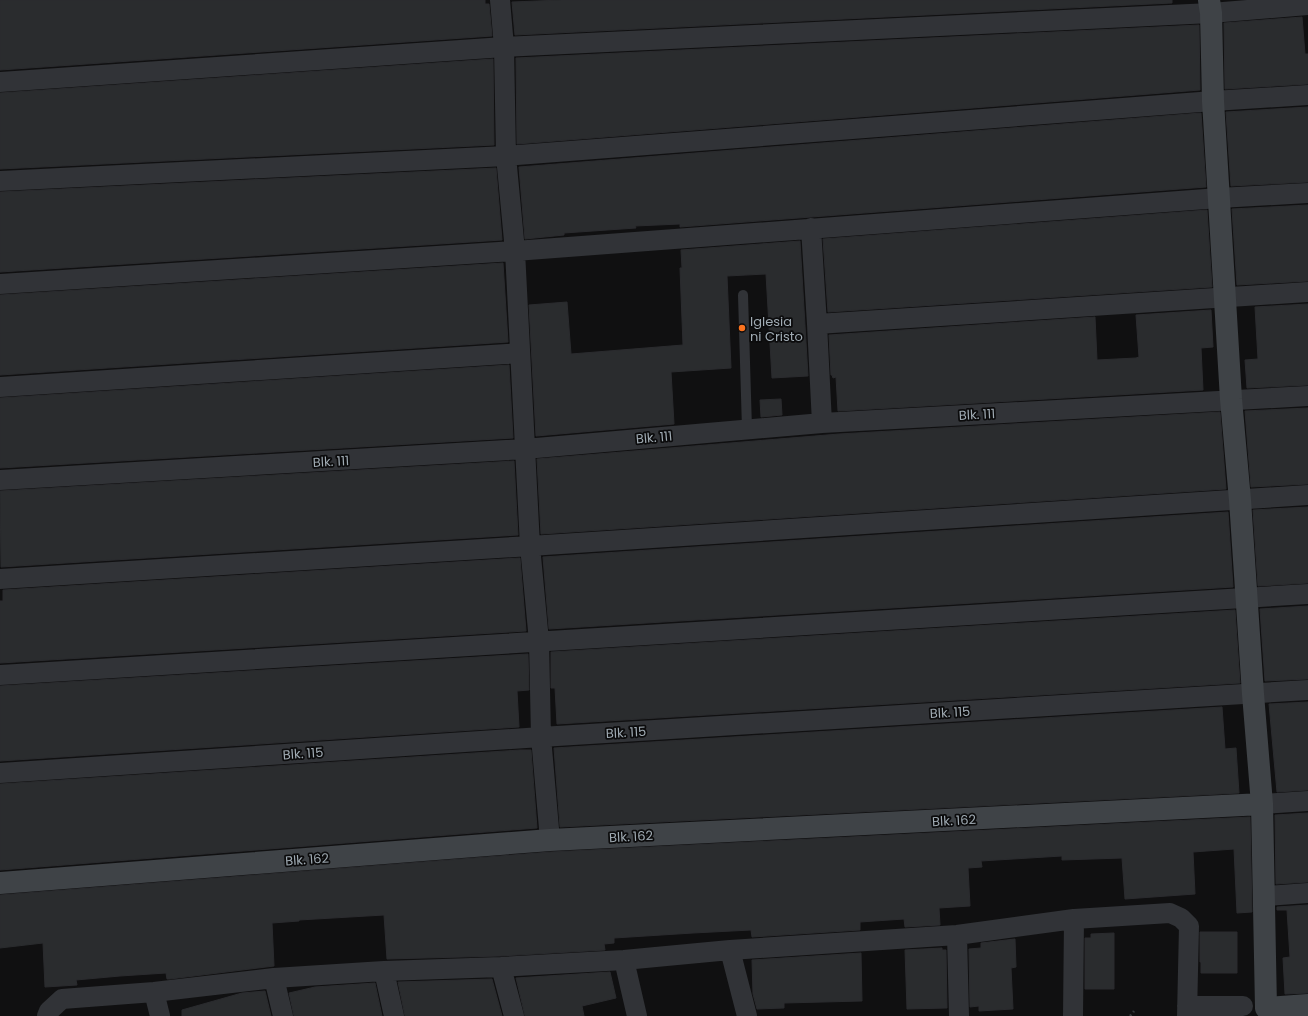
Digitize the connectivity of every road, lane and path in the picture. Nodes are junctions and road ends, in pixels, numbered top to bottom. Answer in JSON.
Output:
{"nodes":[{"id":1,"x":500,"y":0,"type":"edge"},
{"id":2,"x":1308,"y":5,"type":"edge"},
{"id":3,"x":1210,"y":7,"type":"edge"},
{"id":4,"x":504,"y":47,"type":"junction"},
{"id":5,"x":0,"y":82,"type":"edge"},
{"id":6,"x":1308,"y":95,"type":"edge"},
{"id":7,"x":1213,"y":101,"type":"junction"},
{"id":8,"x":506,"y":156,"type":"junction"},
{"id":9,"x":0,"y":181,"type":"edge"},
{"id":10,"x":1308,"y":193,"type":"edge"},
{"id":11,"x":1219,"y":198,"type":"junction"},
{"id":12,"x":810,"y":228,"type":"junction"},
{"id":13,"x":515,"y":251,"type":"junction"},
{"id":14,"x":0,"y":284,"type":"edge"},
{"id":15,"x":1308,"y":292,"type":"edge"},
{"id":16,"x":743,"y":295,"type":"dead end"},
{"id":17,"x":1225,"y":296,"type":"junction"},
{"id":18,"x":817,"y":324,"type":"junction"},
{"id":19,"x":520,"y":353,"type":"junction"},
{"id":20,"x":0,"y":387,"type":"edge"},
{"id":21,"x":1308,"y":396,"type":"edge"},
{"id":22,"x":1231,"y":399,"type":"junction"},
{"id":23,"x":822,"y":423,"type":"junction"},
{"id":24,"x":747,"y":429,"type":"junction"},
{"id":25,"x":525,"y":449,"type":"junction"},
{"id":26,"x":0,"y":480,"type":"edge"},
{"id":27,"x":1308,"y":495,"type":"edge"},
{"id":28,"x":1240,"y":500,"type":"junction"},
{"id":29,"x":530,"y":546,"type":"junction"},
{"id":30,"x":0,"y":579,"type":"edge"},
{"id":31,"x":1308,"y":594,"type":"edge"},
{"id":32,"x":1248,"y":598,"type":"junction"},
{"id":33,"x":539,"y":641,"type":"junction"},
{"id":34,"x":0,"y":675,"type":"edge"},
{"id":35,"x":1308,"y":690,"type":"edge"},
{"id":36,"x":1253,"y":694,"type":"junction"},
{"id":37,"x":541,"y":737,"type":"junction"},
{"id":38,"x":0,"y":773,"type":"edge"},
{"id":39,"x":1308,"y":801,"type":"edge"},
{"id":40,"x":1262,"y":804,"type":"junction"},
{"id":41,"x":550,"y":840,"type":"junction"},
{"id":42,"x":0,"y":884,"type":"edge"},
{"id":43,"x":1308,"y":893,"type":"edge"},
{"id":44,"x":1264,"y":896,"type":"junction"},
{"id":45,"x":1074,"y":919,"type":"junction"},
{"id":46,"x":957,"y":935,"type":"junction"},
{"id":47,"x":730,"y":950,"type":"junction"},
{"id":48,"x":624,"y":960,"type":"junction"},
{"id":49,"x":501,"y":966,"type":"junction"},
{"id":50,"x":384,"y":971,"type":"junction"},
{"id":51,"x":274,"y":978,"type":"junction"},
{"id":52,"x":154,"y":992,"type":"junction"},
{"id":53,"x":1308,"y":1005,"type":"edge"},
{"id":54,"x":1243,"y":1006,"type":"dead end"},
{"id":55,"x":1134,"y":1011,"type":"dead end"},
{"id":56,"x":1187,"y":1011,"type":"edge"},
{"id":57,"x":1266,"y":1012,"type":"edge"},
{"id":58,"x":47,"y":1016,"type":"edge"},
{"id":59,"x":160,"y":1016,"type":"edge"},
{"id":60,"x":283,"y":1016,"type":"edge"},
{"id":61,"x":394,"y":1016,"type":"edge"},
{"id":62,"x":514,"y":1016,"type":"edge"},
{"id":63,"x":637,"y":1016,"type":"edge"},
{"id":64,"x":746,"y":1016,"type":"edge"},
{"id":65,"x":959,"y":1016,"type":"edge"},
{"id":66,"x":1073,"y":1016,"type":"edge"},
{"id":67,"x":1130,"y":1016,"type":"edge"}],
"edges":[{"from":1,"to":4,"type":"street"},
{"from":2,"to":3,"type":"street"},
{"from":3,"to":4,"type":"street"},
{"from":3,"to":7,"type":"street"},
{"from":4,"to":5,"type":"street"},
{"from":4,"to":8,"type":"street"},
{"from":6,"to":7,"type":"street"},
{"from":7,"to":8,"type":"street"},
{"from":7,"to":11,"type":"street"},
{"from":8,"to":9,"type":"street"},
{"from":8,"to":13,"type":"street"},
{"from":10,"to":11,"type":"street"},
{"from":11,"to":12,"type":"street"},
{"from":11,"to":17,"type":"street"},
{"from":12,"to":13,"type":"street"},
{"from":12,"to":18,"type":"street"},
{"from":13,"to":14,"type":"street"},
{"from":13,"to":19,"type":"street"},
{"from":15,"to":17,"type":"street"},
{"from":16,"to":24,"type":"lane"},
{"from":17,"to":18,"type":"street"},
{"from":17,"to":22,"type":"street"},
{"from":18,"to":23,"type":"street"},
{"from":19,"to":20,"type":"street"},
{"from":19,"to":25,"type":"street"},
{"from":21,"to":22,"type":"street","name":"Blk. 111"},
{"from":22,"to":23,"type":"street","name":"Blk. 111"},
{"from":22,"to":28,"type":"street"},
{"from":23,"to":24,"type":"street","name":"Blk. 111"},
{"from":24,"to":25,"type":"street","name":"Blk. 111"},
{"from":25,"to":26,"type":"street","name":"Blk. 111"},
{"from":25,"to":29,"type":"street"},
{"from":27,"to":28,"type":"street"},
{"from":28,"to":29,"type":"street"},
{"from":28,"to":32,"type":"street"},
{"from":29,"to":30,"type":"street"},
{"from":29,"to":33,"type":"street"},
{"from":31,"to":32,"type":"street"},
{"from":32,"to":33,"type":"street"},
{"from":32,"to":36,"type":"street"},
{"from":33,"to":34,"type":"street"},
{"from":33,"to":37,"type":"street"},
{"from":35,"to":36,"type":"street","name":"Blk. 115"},
{"from":36,"to":37,"type":"street","name":"Blk. 115"},
{"from":36,"to":40,"type":"street"},
{"from":37,"to":38,"type":"street","name":"Blk. 115"},
{"from":37,"to":41,"type":"street"},
{"from":39,"to":40,"type":"street"},
{"from":40,"to":41,"type":"street","name":"Blk. 162"},
{"from":40,"to":44,"type":"street"},
{"from":41,"to":42,"type":"street","name":"Blk. 162"},
{"from":43,"to":44,"type":"street"},
{"from":44,"to":57,"type":"street"},
{"from":45,"to":46,"type":"street"},
{"from":45,"to":56,"type":"street"},
{"from":45,"to":66,"type":"street"},
{"from":46,"to":47,"type":"street"},
{"from":46,"to":65,"type":"street"},
{"from":47,"to":48,"type":"street"},
{"from":47,"to":64,"type":"street"},
{"from":48,"to":49,"type":"street"},
{"from":48,"to":63,"type":"street"},
{"from":49,"to":50,"type":"street"},
{"from":49,"to":62,"type":"street"},
{"from":50,"to":51,"type":"street"},
{"from":50,"to":61,"type":"street"},
{"from":51,"to":52,"type":"street"},
{"from":51,"to":60,"type":"street"},
{"from":52,"to":58,"type":"street"},
{"from":52,"to":59,"type":"street"},
{"from":53,"to":57,"type":"street"},
{"from":54,"to":56,"type":"street"},
{"from":55,"to":67,"type":"path"}]}
